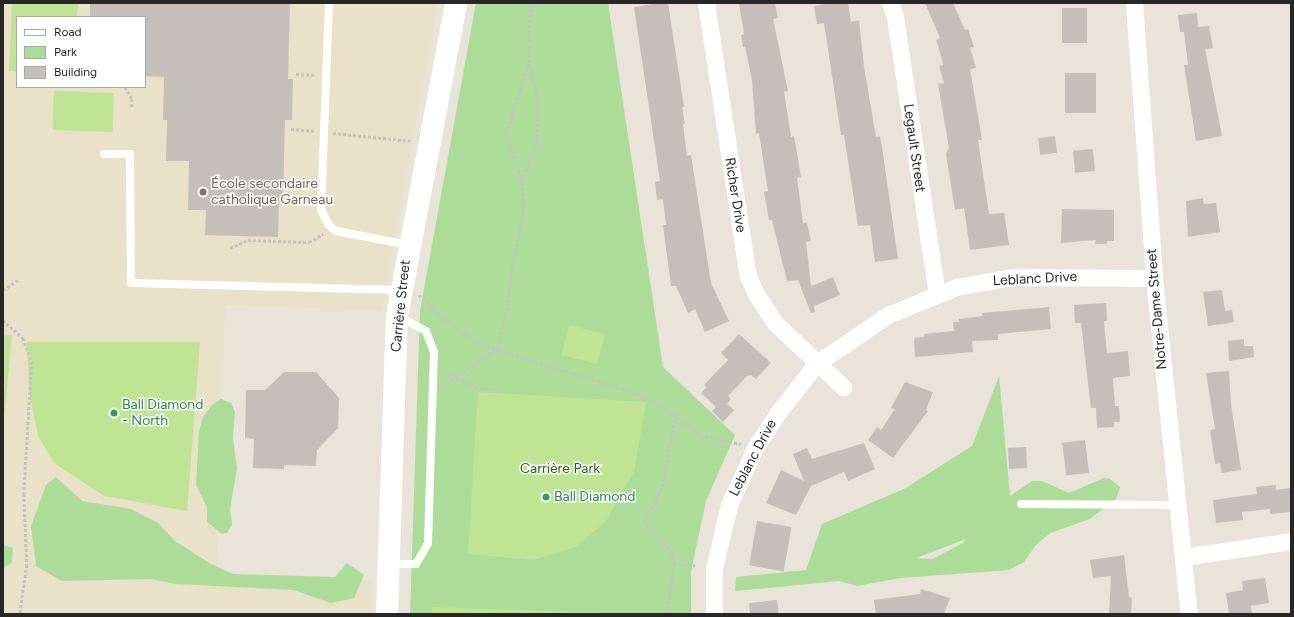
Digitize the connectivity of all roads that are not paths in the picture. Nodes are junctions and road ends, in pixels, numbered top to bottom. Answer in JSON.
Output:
{"nodes":[{"id":1,"x":329,"y":3,"type":"edge"},
{"id":2,"x":456,"y":3,"type":"edge"},
{"id":3,"x":706,"y":3,"type":"edge"},
{"id":4,"x":890,"y":3,"type":"edge"},
{"id":5,"x":1134,"y":3,"type":"edge"},
{"id":6,"x":104,"y":154,"type":"dead end"},
{"id":7,"x":409,"y":245,"type":"junction"},
{"id":8,"x":1154,"y":278,"type":"junction"},
{"id":9,"x":400,"y":290,"type":"junction"},
{"id":10,"x":937,"y":294,"type":"junction"},
{"id":11,"x":397,"y":316,"type":"junction"},
{"id":12,"x":817,"y":363,"type":"junction"},
{"id":13,"x":843,"y":387,"type":"dead end"},
{"id":14,"x":1021,"y":504,"type":"dead end"},
{"id":15,"x":1177,"y":505,"type":"junction"},
{"id":16,"x":1291,"y":542,"type":"edge"},
{"id":17,"x":1183,"y":557,"type":"junction"},
{"id":18,"x":388,"y":564,"type":"junction"},
{"id":19,"x":387,"y":614,"type":"edge"},
{"id":20,"x":714,"y":614,"type":"edge"},
{"id":21,"x":1189,"y":614,"type":"edge"}],
"edges":[{"from":1,"to":7,"type":"lane"},
{"from":2,"to":7,"type":"street","name":"Carrière Street"},
{"from":3,"to":12,"type":"street","name":"Richer Drive"},
{"from":4,"to":10,"type":"street","name":"Legault Street"},
{"from":5,"to":8,"type":"street","name":"Notre-Dame Street"},
{"from":6,"to":9,"type":"lane"},
{"from":7,"to":9,"type":"street","name":"Carrière Street"},
{"from":8,"to":10,"type":"street","name":"Leblanc Drive"},
{"from":8,"to":15,"type":"street","name":"Notre-Dame Street"},
{"from":9,"to":11,"type":"street","name":"Carrière Street"},
{"from":10,"to":12,"type":"street","name":"Leblanc Drive"},
{"from":11,"to":18,"type":"street","name":"Carrière Street"},
{"from":11,"to":18,"type":"lane"},
{"from":12,"to":13,"type":"street"},
{"from":12,"to":20,"type":"street","name":"Leblanc Drive"},
{"from":14,"to":15,"type":"lane"},
{"from":15,"to":17,"type":"street","name":"Notre-Dame Street"},
{"from":16,"to":17,"type":"street"},
{"from":17,"to":21,"type":"street","name":"Notre-Dame Street"},
{"from":18,"to":19,"type":"street","name":"Carrière Street"}]}
